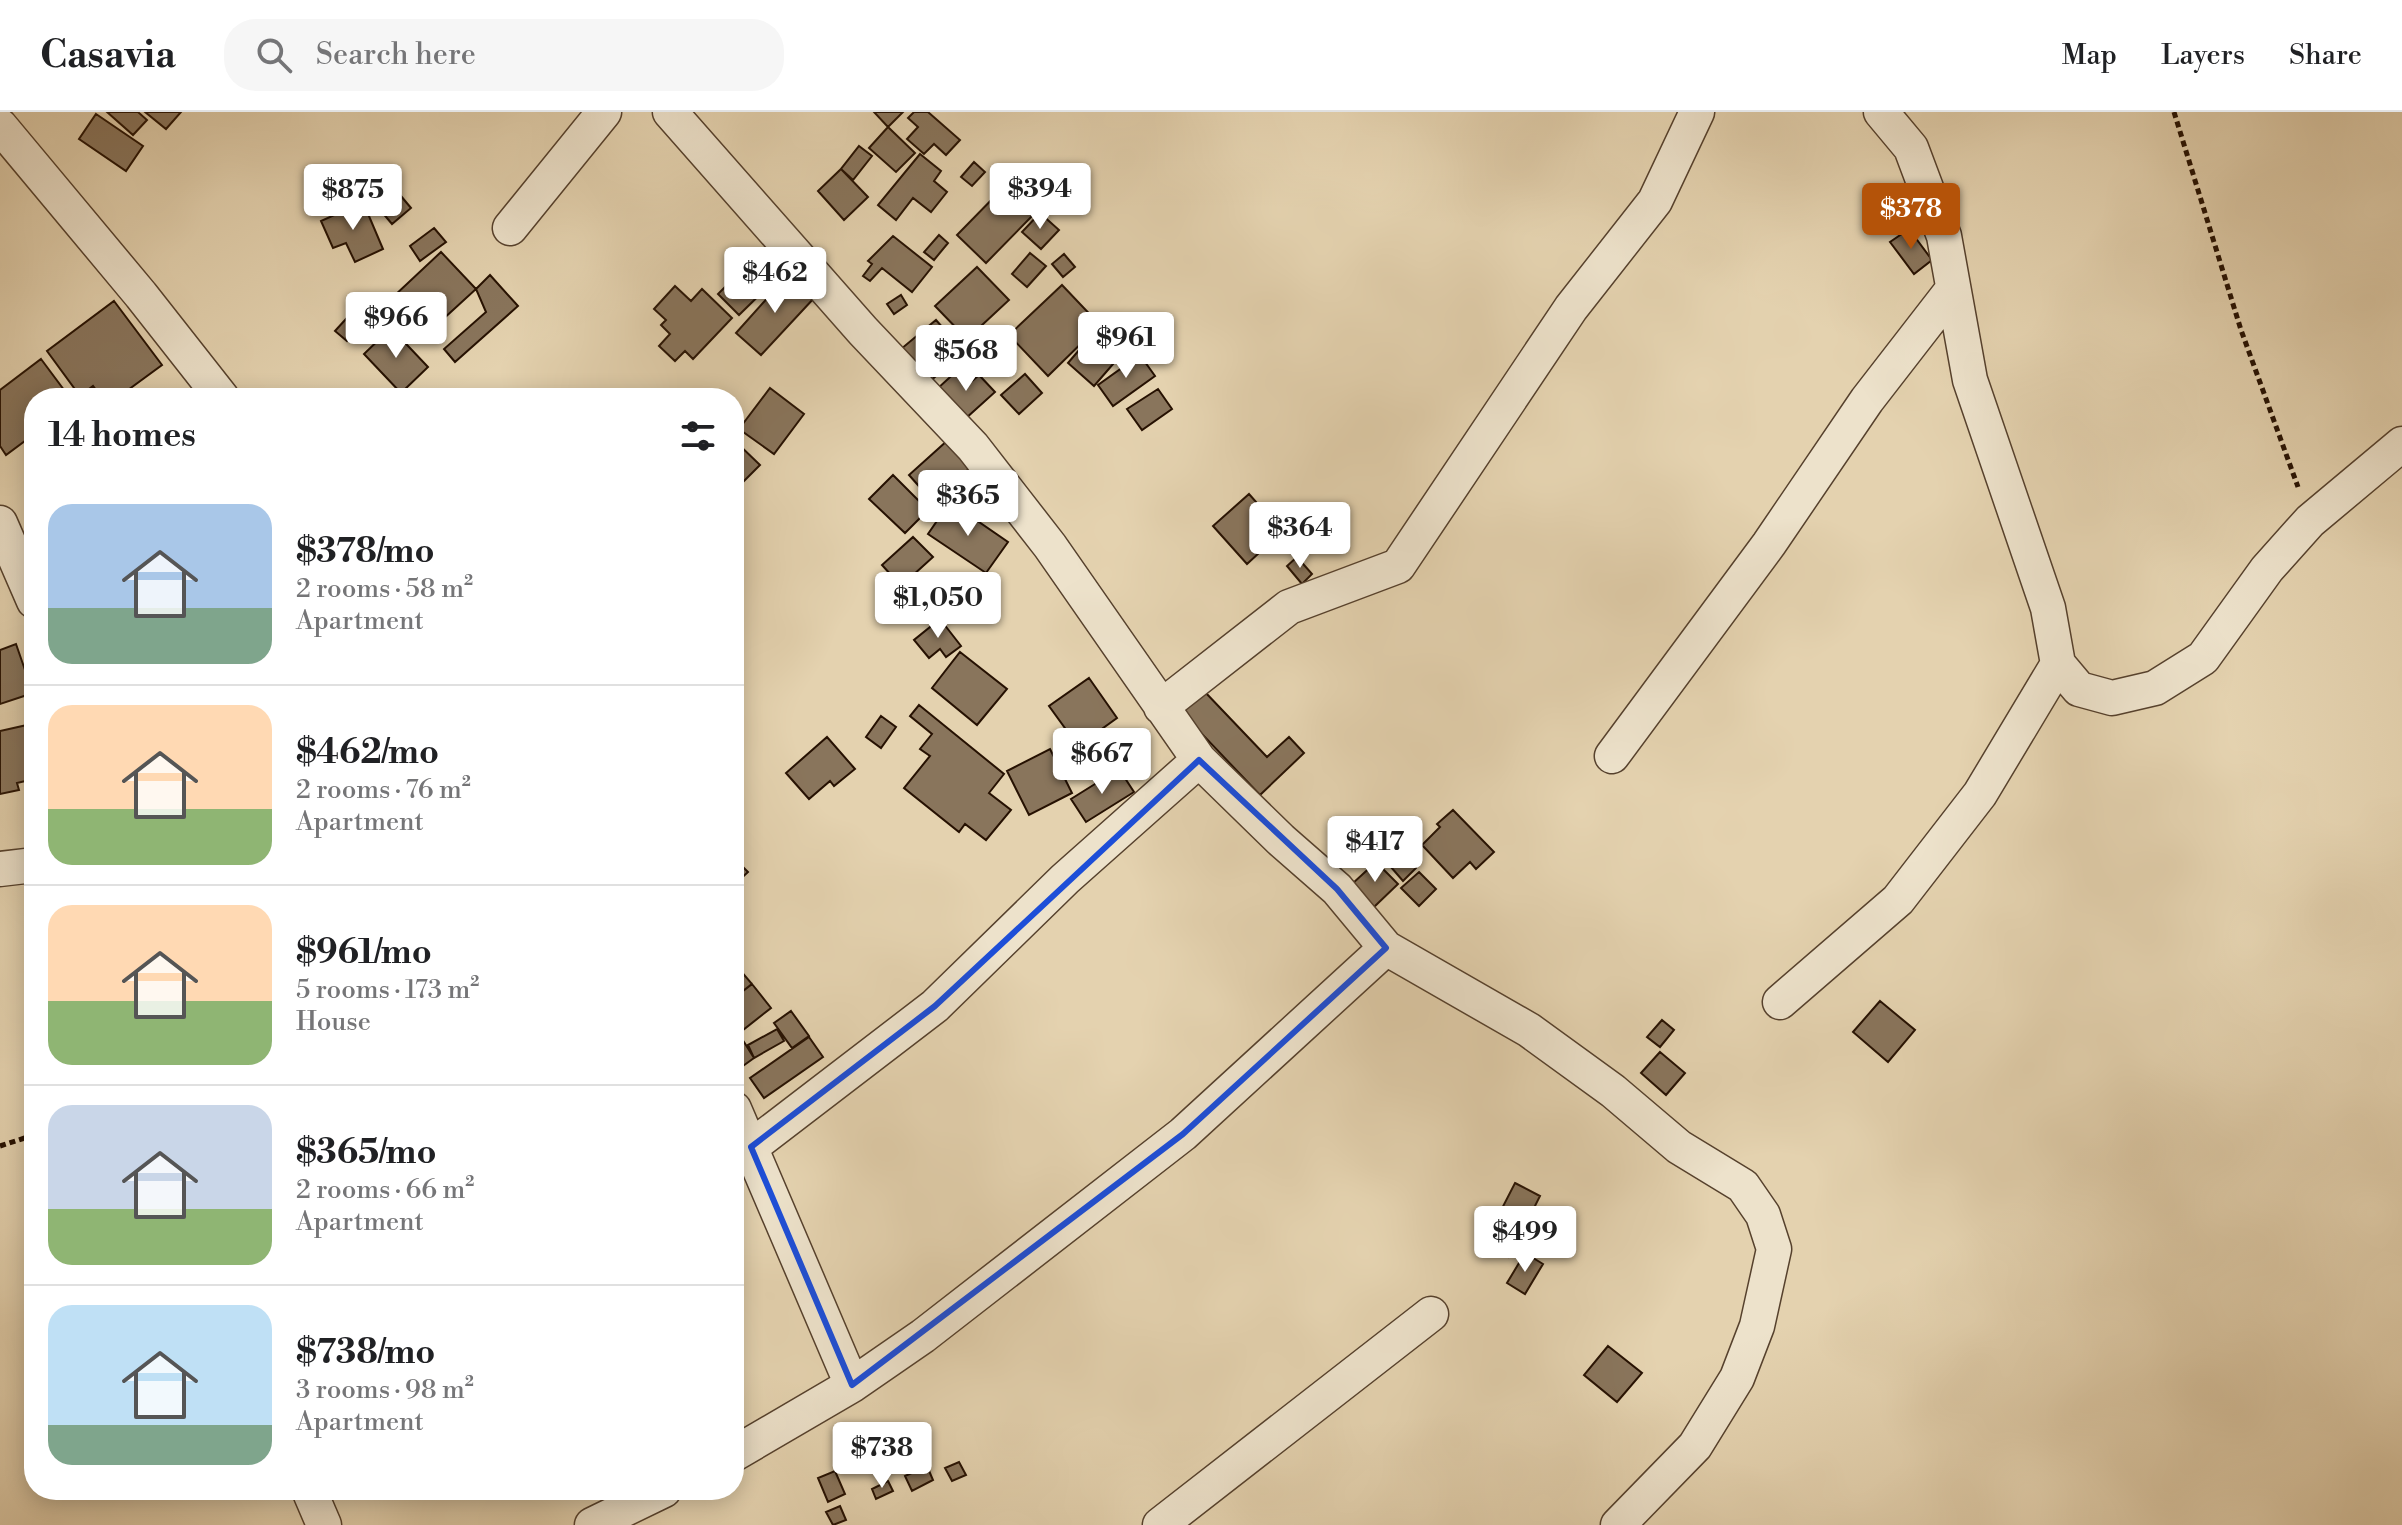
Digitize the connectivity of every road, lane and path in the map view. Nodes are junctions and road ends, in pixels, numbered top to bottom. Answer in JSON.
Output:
{"nodes":[{"id":1,"x":604,"y":112,"type":"edge"},
{"id":2,"x":670,"y":112,"type":"edge"},
{"id":3,"x":1697,"y":112,"type":"edge"},
{"id":4,"x":1881,"y":112,"type":"edge"},
{"id":5,"x":2174,"y":112,"type":"edge"},
{"id":6,"x":0,"y":126,"type":"edge"},
{"id":7,"x":510,"y":228,"type":"dead end"},
{"id":8,"x":1953,"y":289,"type":"junction"},
{"id":9,"x":214,"y":388,"type":"edge"},
{"id":10,"x":2402,"y":444,"type":"edge"},
{"id":11,"x":2310,"y":521,"type":"junction"},
{"id":12,"x":0,"y":523,"type":"edge"},
{"id":13,"x":24,"y":578,"type":"edge"},
{"id":14,"x":2058,"y":664,"type":"junction"},
{"id":15,"x":1161,"y":707,"type":"junction"},
{"id":16,"x":1612,"y":756,"type":"dead end"},
{"id":17,"x":1199,"y":760,"type":"junction"},
{"id":18,"x":24,"y":866,"type":"edge"},
{"id":19,"x":0,"y":869,"type":"edge"},
{"id":20,"x":1386,"y":948,"type":"junction"},
{"id":21,"x":1780,"y":1002,"type":"dead end"},
{"id":22,"x":744,"y":1131,"type":"edge"},
{"id":23,"x":24,"y":1138,"type":"edge"},
{"id":24,"x":0,"y":1146,"type":"edge"},
{"id":25,"x":751,"y":1147,"type":"junction"},
{"id":26,"x":1431,"y":1314,"type":"dead end"},
{"id":27,"x":852,"y":1385,"type":"junction"},
{"id":28,"x":744,"y":1448,"type":"edge"},
{"id":29,"x":313,"y":1500,"type":"edge"},
{"id":30,"x":643,"y":1500,"type":"edge"},
{"id":31,"x":324,"y":1525,"type":"edge"},
{"id":32,"x":592,"y":1525,"type":"edge"},
{"id":33,"x":1160,"y":1525,"type":"edge"},
{"id":34,"x":1618,"y":1525,"type":"edge"}],
"edges":[{"from":1,"to":7,"type":"street"},
{"from":2,"to":15,"type":"street"},
{"from":3,"to":15,"type":"street"},
{"from":4,"to":8,"type":"street"},
{"from":5,"to":11,"type":"path"},
{"from":6,"to":9,"type":"street"},
{"from":8,"to":14,"type":"street"},
{"from":8,"to":16,"type":"street"},
{"from":10,"to":11,"type":"street"},
{"from":11,"to":14,"type":"street"},
{"from":12,"to":13,"type":"street"},
{"from":14,"to":21,"type":"street"},
{"from":15,"to":17,"type":"street"},
{"from":17,"to":20,"type":"street"},
{"from":17,"to":25,"type":"street"},
{"from":18,"to":19,"type":"street"},
{"from":20,"to":27,"type":"street"},
{"from":20,"to":34,"type":"street"},
{"from":22,"to":25,"type":"street"},
{"from":23,"to":24,"type":"path"},
{"from":25,"to":27,"type":"street"},
{"from":26,"to":33,"type":"street"},
{"from":27,"to":28,"type":"street"},
{"from":29,"to":31,"type":"street"},
{"from":30,"to":32,"type":"street"}]}
